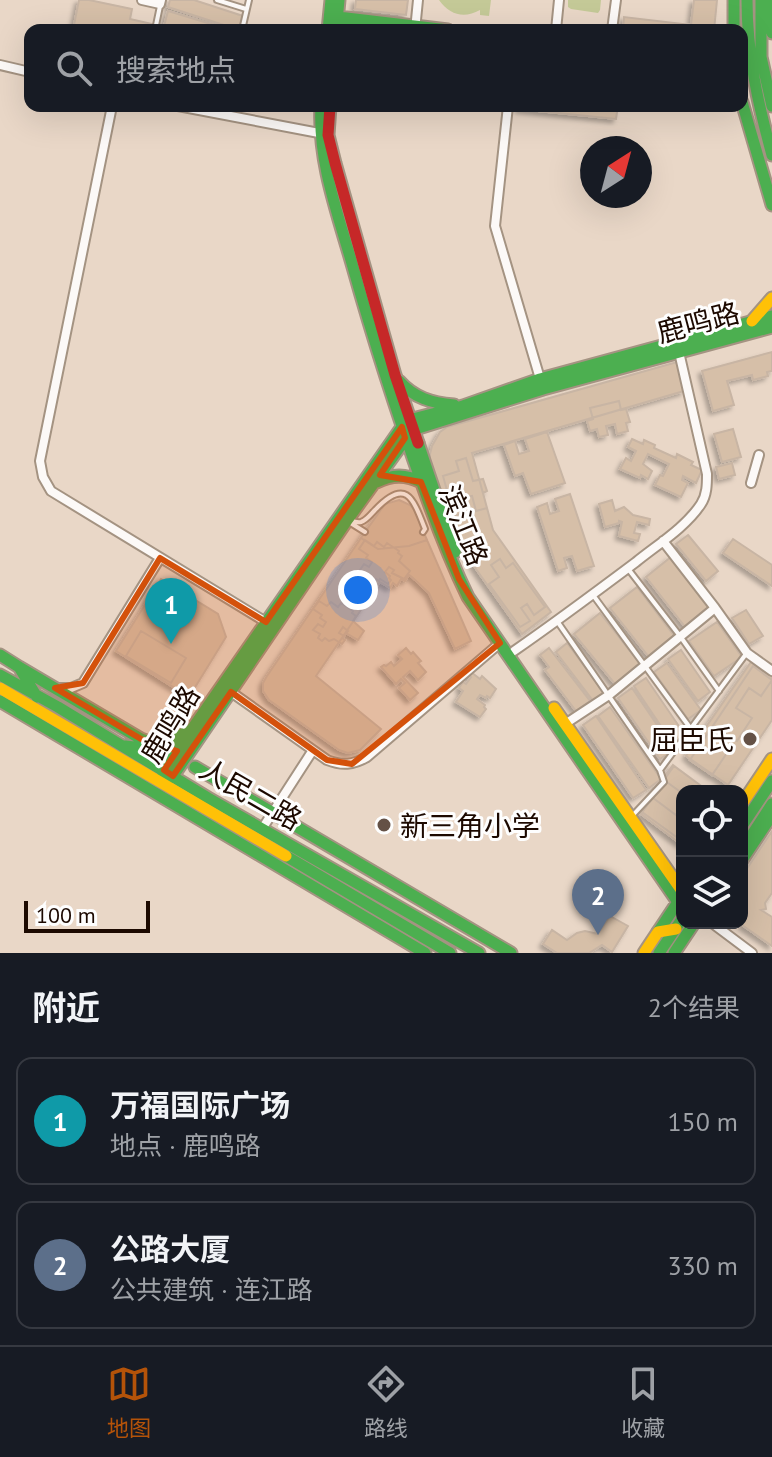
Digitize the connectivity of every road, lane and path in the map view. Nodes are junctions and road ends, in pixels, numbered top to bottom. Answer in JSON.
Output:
{"nodes":[{"id":1,"x":142,"y":0,"type":"edge"},
{"id":2,"x":217,"y":0,"type":"edge"},
{"id":3,"x":249,"y":0,"type":"edge"},
{"id":4,"x":331,"y":0,"type":"edge"},
{"id":5,"x":339,"y":0,"type":"edge"},
{"id":6,"x":418,"y":0,"type":"edge"},
{"id":7,"x":559,"y":0,"type":"edge"},
{"id":8,"x":616,"y":0,"type":"edge"},
{"id":9,"x":734,"y":0,"type":"edge"},
{"id":10,"x":747,"y":0,"type":"edge"},
{"id":11,"x":761,"y":0,"type":"edge"},
{"id":12,"x":771,"y":0,"type":"edge"},
{"id":13,"x":161,"y":2,"type":"edge"},
{"id":14,"x":246,"y":10,"type":"junction"},
{"id":15,"x":156,"y":24,"type":"edge"},
{"id":16,"x":243,"y":24,"type":"edge"},
{"id":17,"x":334,"y":24,"type":"edge"},
{"id":18,"x":415,"y":24,"type":"edge"},
{"id":19,"x":557,"y":24,"type":"edge"},
{"id":20,"x":613,"y":24,"type":"edge"},
{"id":21,"x":734,"y":24,"type":"edge"},
{"id":22,"x":746,"y":24,"type":"edge"},
{"id":23,"x":772,"y":33,"type":"edge"},
{"id":24,"x":748,"y":60,"type":"edge"},
{"id":25,"x":0,"y":65,"type":"edge"},
{"id":26,"x":24,"y":71,"type":"edge"},
{"id":27,"x":772,"y":106,"type":"edge"},
{"id":28,"x":111,"y":112,"type":"edge"},
{"id":29,"x":230,"y":112,"type":"edge"},
{"id":30,"x":321,"y":112,"type":"edge"},
{"id":31,"x":330,"y":112,"type":"edge"},
{"id":32,"x":507,"y":112,"type":"edge"},
{"id":33,"x":746,"y":112,"type":"edge"},
{"id":34,"x":319,"y":133,"type":"junction"},
{"id":35,"x":772,"y":155,"type":"edge"},
{"id":36,"x":769,"y":179,"type":"edge"},
{"id":37,"x":772,"y":205,"type":"edge"},
{"id":38,"x":772,"y":298,"type":"edge"},
{"id":39,"x":772,"y":316,"type":"edge"},
{"id":40,"x":752,"y":321,"type":"junction"},
{"id":41,"x":772,"y":327,"type":"edge"},
{"id":42,"x":679,"y":352,"type":"junction"},
{"id":43,"x":395,"y":375,"type":"junction"},
{"id":44,"x":542,"y":384,"type":"junction"},
{"id":45,"x":463,"y":406,"type":"junction"},
{"id":46,"x":407,"y":429,"type":"junction"},
{"id":47,"x":759,"y":455,"type":"dead end"},
{"id":48,"x":421,"y":482,"type":"junction"},
{"id":49,"x":751,"y":483,"type":"dead end"},
{"id":50,"x":368,"y":491,"type":"junction"},
{"id":51,"x":348,"y":519,"type":"junction"},
{"id":52,"x":365,"y":532,"type":"dead end"},
{"id":53,"x":423,"y":532,"type":"dead end"},
{"id":54,"x":663,"y":541,"type":"junction"},
{"id":55,"x":160,"y":558,"type":"junction"},
{"id":56,"x":627,"y":568,"type":"junction"},
{"id":57,"x":593,"y":595,"type":"junction"},
{"id":58,"x":715,"y":608,"type":"junction"},
{"id":59,"x":557,"y":621,"type":"junction"},
{"id":60,"x":266,"y":622,"type":"junction"},
{"id":61,"x":680,"y":636,"type":"junction"},
{"id":62,"x":500,"y":643,"type":"junction"},
{"id":63,"x":514,"y":651,"type":"junction"},
{"id":64,"x":747,"y":653,"type":"junction"},
{"id":65,"x":0,"y":655,"type":"edge"},
{"id":66,"x":645,"y":664,"type":"junction"},
{"id":67,"x":19,"y":667,"type":"junction"},
{"id":68,"x":772,"y":671,"type":"edge"},
{"id":69,"x":0,"y":675,"type":"edge"},
{"id":70,"x":0,"y":688,"type":"edge"},
{"id":71,"x":55,"y":688,"type":"junction"},
{"id":72,"x":231,"y":692,"type":"junction"},
{"id":73,"x":719,"y":692,"type":"junction"},
{"id":74,"x":609,"y":695,"type":"junction"},
{"id":75,"x":37,"y":697,"type":"junction"},
{"id":76,"x":0,"y":701,"type":"edge"},
{"id":77,"x":565,"y":724,"type":"junction"},
{"id":78,"x":691,"y":729,"type":"junction"},
{"id":79,"x":196,"y":732,"type":"junction"},
{"id":80,"x":121,"y":746,"type":"junction"},
{"id":81,"x":161,"y":746,"type":"junction"},
{"id":82,"x":313,"y":750,"type":"junction"},
{"id":83,"x":772,"y":759,"type":"edge"},
{"id":84,"x":195,"y":767,"type":"junction"},
{"id":85,"x":660,"y":770,"type":"junction"},
{"id":86,"x":166,"y":776,"type":"junction"},
{"id":87,"x":772,"y":781,"type":"edge"},
{"id":88,"x":748,"y":795,"type":"edge"},
{"id":89,"x":208,"y":798,"type":"junction"},
{"id":90,"x":772,"y":804,"type":"edge"},
{"id":91,"x":272,"y":812,"type":"junction"},
{"id":92,"x":772,"y":815,"type":"edge"},
{"id":93,"x":748,"y":817,"type":"edge"},
{"id":94,"x":631,"y":818,"type":"junction"},
{"id":95,"x":262,"y":829,"type":"junction"},
{"id":96,"x":748,"y":841,"type":"edge"},
{"id":97,"x":744,"y":857,"type":"edge"},
{"id":98,"x":676,"y":891,"type":"edge"},
{"id":99,"x":676,"y":892,"type":"edge"},
{"id":100,"x":676,"y":906,"type":"edge"},
{"id":101,"x":676,"y":925,"type":"edge"},
{"id":102,"x":676,"y":928,"type":"edge"},
{"id":103,"x":691,"y":929,"type":"edge"},
{"id":104,"x":695,"y":929,"type":"edge"},
{"id":105,"x":720,"y":929,"type":"edge"},
{"id":106,"x":658,"y":932,"type":"junction"},
{"id":107,"x":425,"y":953,"type":"edge"},
{"id":108,"x":450,"y":953,"type":"edge"},
{"id":109,"x":479,"y":953,"type":"edge"},
{"id":110,"x":511,"y":953,"type":"edge"},
{"id":111,"x":644,"y":953,"type":"edge"},
{"id":112,"x":659,"y":953,"type":"edge"},
{"id":113,"x":677,"y":953,"type":"edge"},
{"id":114,"x":752,"y":953,"type":"edge"}],
"edges":[{"from":1,"to":13,"type":"street"},
{"from":2,"to":14,"type":"lane"},
{"from":3,"to":14,"type":"lane"},
{"from":4,"to":17,"type":"main road"},
{"from":5,"to":17,"type":"main road"},
{"from":6,"to":18,"type":"street"},
{"from":7,"to":19,"type":"street"},
{"from":8,"to":20,"type":"street"},
{"from":9,"to":21,"type":"main road"},
{"from":10,"to":22,"type":"main road"},
{"from":11,"to":24,"type":"main road"},
{"from":12,"to":23,"type":"main road"},
{"from":13,"to":15,"type":"lane"},
{"from":14,"to":16,"type":"lane"},
{"from":24,"to":27,"type":"main road"},
{"from":24,"to":35,"type":"main road"},
{"from":25,"to":26,"type":"street"},
{"from":28,"to":55,"type":"street"},
{"from":29,"to":34,"type":"street"},
{"from":30,"to":34,"type":"main road","name":"滨江路"},
{"from":31,"to":43,"type":"main road","name":"滨江路"},
{"from":32,"to":44,"type":"street"},
{"from":33,"to":36,"type":"main road"},
{"from":34,"to":46,"type":"main road","name":"滨江路"},
{"from":36,"to":37,"type":"main road"},
{"from":38,"to":40,"type":"main road"},
{"from":39,"to":40,"type":"main road","name":"鹿鸣路"},
{"from":40,"to":44,"type":"main road","name":"鹿鸣路"},
{"from":41,"to":42,"type":"main road","name":"鹿鸣路"},
{"from":42,"to":44,"type":"main road","name":"鹿鸣路"},
{"from":42,"to":54,"type":"street"},
{"from":43,"to":45,"type":"main road"},
{"from":43,"to":46,"type":"main road","name":"滨江路"},
{"from":44,"to":45,"type":"main road","name":"鹿鸣路"},
{"from":44,"to":46,"type":"main road","name":"鹿鸣路"},
{"from":45,"to":46,"type":"main road","name":"鹿鸣路"},
{"from":46,"to":48,"type":"main road","name":"滨江路"},
{"from":46,"to":50,"type":"main road","name":"鹿鸣路"},
{"from":46,"to":60,"type":"main road","name":"鹿鸣路"},
{"from":46,"to":63,"type":"main road","name":"滨江路"},
{"from":47,"to":49,"type":"street"},
{"from":48,"to":50,"type":"main road"},
{"from":48,"to":62,"type":"main road","name":"滨江路"},
{"from":50,"to":51,"type":"main road","name":"鹿鸣路"},
{"from":51,"to":52,"type":"lane"},
{"from":51,"to":53,"type":"lane"},
{"from":51,"to":72,"type":"main road","name":"鹿鸣路"},
{"from":54,"to":56,"type":"street"},
{"from":54,"to":58,"type":"street"},
{"from":55,"to":60,"type":"street"},
{"from":55,"to":71,"type":"street"},
{"from":56,"to":57,"type":"street"},
{"from":56,"to":61,"type":"lane"},
{"from":57,"to":59,"type":"street"},
{"from":57,"to":66,"type":"lane"},
{"from":58,"to":61,"type":"street"},
{"from":58,"to":64,"type":"street"},
{"from":59,"to":63,"type":"street"},
{"from":59,"to":74,"type":"lane"},
{"from":60,"to":79,"type":"main road","name":"鹿鸣路"},
{"from":61,"to":66,"type":"street"},
{"from":61,"to":73,"type":"lane"},
{"from":62,"to":82,"type":"street"},
{"from":62,"to":99,"type":"main road","name":"滨江路"},
{"from":63,"to":77,"type":"main road","name":"滨江路"},
{"from":64,"to":68,"type":"street"},
{"from":64,"to":73,"type":"lane"},
{"from":65,"to":67,"type":"main road"},
{"from":66,"to":74,"type":"street"},
{"from":66,"to":78,"type":"lane"},
{"from":67,"to":71,"type":"main road"},
{"from":67,"to":75,"type":"main road"},
{"from":69,"to":75,"type":"main road","name":"人民二路"},
{"from":70,"to":86,"type":"main road","name":"人民二路"},
{"from":71,"to":81,"type":"main road"},
{"from":72,"to":79,"type":"main road","name":"鹿鸣路"},
{"from":72,"to":82,"type":"street"},
{"from":73,"to":78,"type":"lane"},
{"from":74,"to":77,"type":"street"},
{"from":74,"to":85,"type":"lane"},
{"from":75,"to":80,"type":"main road","name":"人民二路"},
{"from":76,"to":107,"type":"main road","name":"人民二路"},
{"from":77,"to":94,"type":"main road","name":"滨江路"},
{"from":78,"to":85,"type":"lane"},
{"from":79,"to":81,"type":"main road"},
{"from":79,"to":84,"type":"main road"},
{"from":79,"to":86,"type":"main road","name":"鹿鸣路"},
{"from":80,"to":81,"type":"main road"},
{"from":80,"to":86,"type":"main road","name":"人民二路"},
{"from":82,"to":91,"type":"street"},
{"from":83,"to":88,"type":"main road"},
{"from":84,"to":89,"type":"main road"},
{"from":84,"to":91,"type":"main road","name":"人民二路"},
{"from":85,"to":94,"type":"lane"},
{"from":86,"to":89,"type":"main road","name":"人民二路"},
{"from":86,"to":108,"type":"main road","name":"人民二路"},
{"from":87,"to":93,"type":"main road"},
{"from":89,"to":95,"type":"main road","name":"人民二路"},
{"from":90,"to":96,"type":"main road"},
{"from":91,"to":95,"type":"street"},
{"from":91,"to":110,"type":"main road","name":"人民二路"},
{"from":92,"to":97,"type":"main road"},
{"from":94,"to":98,"type":"main road","name":"滨江路"},
{"from":95,"to":109,"type":"main road","name":"人民二路"},
{"from":100,"to":106,"type":"main road"},
{"from":101,"to":106,"type":"main road"},
{"from":102,"to":112,"type":"main road"},
{"from":103,"to":113,"type":"main road"},
{"from":104,"to":113,"type":"main road"},
{"from":105,"to":114,"type":"street"},
{"from":106,"to":111,"type":"main road"}]}
